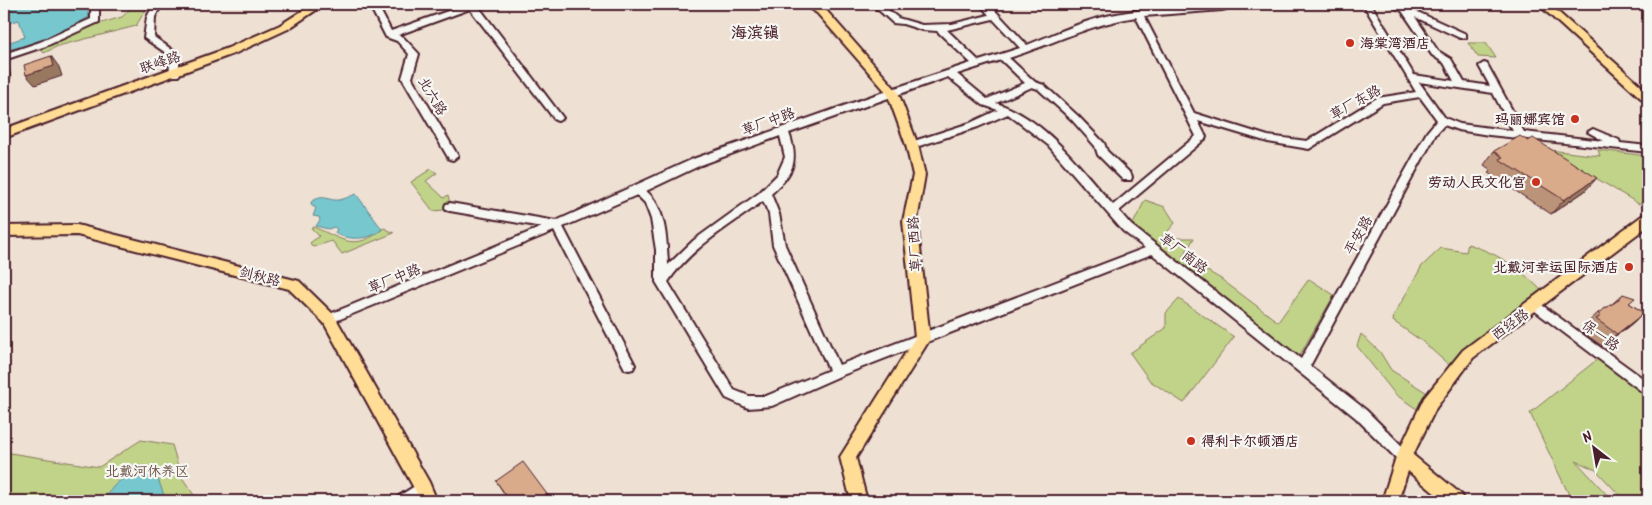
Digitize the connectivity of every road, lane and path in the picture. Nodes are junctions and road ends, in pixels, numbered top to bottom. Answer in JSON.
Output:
{"nodes":[{"id":1,"x":95,"y":4,"type":"edge"},
{"id":2,"x":158,"y":4,"type":"edge"},
{"id":3,"x":320,"y":4,"type":"edge"},
{"id":4,"x":373,"y":4,"type":"edge"},
{"id":5,"x":474,"y":4,"type":"edge"},
{"id":6,"x":808,"y":4,"type":"edge"},
{"id":7,"x":876,"y":4,"type":"edge"},
{"id":8,"x":1233,"y":4,"type":"edge"},
{"id":9,"x":1367,"y":4,"type":"edge"},
{"id":10,"x":1373,"y":4,"type":"edge"},
{"id":11,"x":1393,"y":4,"type":"edge"},
{"id":12,"x":1543,"y":4,"type":"edge"},
{"id":13,"x":1159,"y":7,"type":"edge"},
{"id":14,"x":1404,"y":8,"type":"junction"},
{"id":15,"x":991,"y":9,"type":"edge"},
{"id":16,"x":1140,"y":14,"type":"junction"},
{"id":17,"x":940,"y":28,"type":"junction"},
{"id":18,"x":389,"y":35,"type":"junction"},
{"id":19,"x":1463,"y":36,"type":"dead end"},
{"id":20,"x":1026,"y":49,"type":"junction"},
{"id":21,"x":1002,"y":56,"type":"junction"},
{"id":22,"x":4,"y":57,"type":"edge"},
{"id":23,"x":977,"y":64,"type":"junction"},
{"id":24,"x":1484,"y":66,"type":"dead end"},
{"id":25,"x":948,"y":73,"type":"junction"},
{"id":26,"x":175,"y":74,"type":"junction"},
{"id":27,"x":1411,"y":78,"type":"junction"},
{"id":28,"x":1032,"y":84,"type":"junction"},
{"id":29,"x":1461,"y":85,"type":"junction"},
{"id":30,"x":1496,"y":90,"type":"junction"},
{"id":31,"x":892,"y":92,"type":"junction"},
{"id":32,"x":1421,"y":94,"type":"junction"},
{"id":33,"x":1648,"y":98,"type":"edge"},
{"id":34,"x":986,"y":103,"type":"junction"},
{"id":35,"x":1008,"y":110,"type":"junction"},
{"id":36,"x":1189,"y":115,"type":"junction"},
{"id":37,"x":558,"y":118,"type":"dead end"},
{"id":38,"x":1442,"y":120,"type":"junction"},
{"id":39,"x":783,"y":130,"type":"junction"},
{"id":40,"x":1593,"y":132,"type":"dead end"},
{"id":41,"x":4,"y":134,"type":"edge"},
{"id":42,"x":1521,"y":136,"type":"junction"},
{"id":43,"x":912,"y":144,"type":"junction"},
{"id":44,"x":1624,"y":146,"type":"junction"},
{"id":45,"x":1646,"y":149,"type":"dead end"},
{"id":46,"x":453,"y":156,"type":"dead end"},
{"id":47,"x":1127,"y":177,"type":"dead end"},
{"id":48,"x":638,"y":190,"type":"junction"},
{"id":49,"x":766,"y":194,"type":"junction"},
{"id":50,"x":450,"y":207,"type":"dead end"},
{"id":51,"x":1112,"y":211,"type":"junction"},
{"id":52,"x":1648,"y":219,"type":"edge"},
{"id":53,"x":557,"y":225,"type":"junction"},
{"id":54,"x":4,"y":231,"type":"edge"},
{"id":55,"x":1154,"y":249,"type":"junction"},
{"id":56,"x":662,"y":282,"type":"junction"},
{"id":57,"x":1535,"y":305,"type":"junction"},
{"id":58,"x":329,"y":319,"type":"junction"},
{"id":59,"x":923,"y":339,"type":"junction"},
{"id":60,"x":630,"y":365,"type":"dead end"},
{"id":61,"x":1303,"y":367,"type":"junction"},
{"id":62,"x":836,"y":372,"type":"junction"},
{"id":63,"x":1648,"y":389,"type":"edge"},
{"id":64,"x":1404,"y":457,"type":"junction"},
{"id":65,"x":423,"y":487,"type":"junction"},
{"id":66,"x":404,"y":501,"type":"edge"},
{"id":67,"x":429,"y":501,"type":"edge"},
{"id":68,"x":860,"y":501,"type":"edge"},
{"id":69,"x":1390,"y":501,"type":"edge"},
{"id":70,"x":1456,"y":501,"type":"edge"}],
"edges":[{"from":1,"to":22,"type":"street"},
{"from":2,"to":26,"type":"street"},
{"from":3,"to":26,"type":"main road","name":"联峰路"},
{"from":4,"to":18,"type":"street","name":"北六路"},
{"from":5,"to":18,"type":"street"},
{"from":5,"to":37,"type":"street"},
{"from":6,"to":31,"type":"main road","name":"草厂西路"},
{"from":7,"to":17,"type":"street"},
{"from":8,"to":13,"type":"street","name":"草厂中路"},
{"from":9,"to":10,"type":"street"},
{"from":9,"to":27,"type":"street"},
{"from":11,"to":14,"type":"street"},
{"from":12,"to":33,"type":"main road"},
{"from":13,"to":16,"type":"street","name":"草厂中路"},
{"from":14,"to":19,"type":"street"},
{"from":14,"to":29,"type":"street"},
{"from":15,"to":17,"type":"street"},
{"from":15,"to":20,"type":"street"},
{"from":16,"to":20,"type":"street","name":"草厂中路"},
{"from":16,"to":36,"type":"street"},
{"from":17,"to":23,"type":"street"},
{"from":18,"to":46,"type":"street","name":"北六路"},
{"from":20,"to":21,"type":"street","name":"草厂中路"},
{"from":21,"to":23,"type":"street","name":"草厂中路"},
{"from":21,"to":28,"type":"street"},
{"from":23,"to":25,"type":"street","name":"草厂中路"},
{"from":24,"to":30,"type":"street"},
{"from":25,"to":31,"type":"street","name":"草厂中路"},
{"from":25,"to":34,"type":"street","name":"草厂南路"},
{"from":26,"to":41,"type":"main road","name":"联峰路"},
{"from":27,"to":29,"type":"street"},
{"from":27,"to":32,"type":"street"},
{"from":28,"to":34,"type":"street"},
{"from":28,"to":47,"type":"street"},
{"from":29,"to":30,"type":"street"},
{"from":30,"to":42,"type":"street"},
{"from":31,"to":39,"type":"street","name":"草厂中路"},
{"from":31,"to":43,"type":"main road","name":"草厂西路"},
{"from":32,"to":36,"type":"street","name":"草厂东路"},
{"from":32,"to":38,"type":"street"},
{"from":34,"to":35,"type":"street","name":"草厂南路"},
{"from":35,"to":43,"type":"street"},
{"from":35,"to":51,"type":"street","name":"草厂南路"},
{"from":36,"to":51,"type":"street"},
{"from":38,"to":42,"type":"street"},
{"from":38,"to":61,"type":"street","name":"平安路"},
{"from":39,"to":48,"type":"street","name":"草厂中路"},
{"from":39,"to":49,"type":"street"},
{"from":40,"to":44,"type":"street"},
{"from":42,"to":44,"type":"street"},
{"from":43,"to":59,"type":"main road","name":"草厂西路"},
{"from":44,"to":45,"type":"street"},
{"from":48,"to":53,"type":"street","name":"草厂中路"},
{"from":48,"to":56,"type":"street"},
{"from":49,"to":56,"type":"street"},
{"from":49,"to":62,"type":"street"},
{"from":50,"to":53,"type":"street"},
{"from":51,"to":55,"type":"street","name":"草厂南路"},
{"from":52,"to":57,"type":"main road","name":"西经路"},
{"from":53,"to":58,"type":"street","name":"草厂中路"},
{"from":53,"to":60,"type":"street"},
{"from":54,"to":58,"type":"main road","name":"剑秋路"},
{"from":55,"to":59,"type":"street"},
{"from":55,"to":61,"type":"street","name":"草厂南路"},
{"from":56,"to":62,"type":"street"},
{"from":57,"to":63,"type":"street","name":"保一路"},
{"from":57,"to":64,"type":"main road","name":"西经路"},
{"from":58,"to":65,"type":"main road","name":"剑秋路"},
{"from":59,"to":62,"type":"street"},
{"from":59,"to":68,"type":"main road"},
{"from":61,"to":64,"type":"street","name":"草厂南路"},
{"from":64,"to":69,"type":"main road","name":"西经路"},
{"from":64,"to":70,"type":"main road"},
{"from":65,"to":66,"type":"street"},
{"from":65,"to":67,"type":"main road","name":"剑秋路"}]}
